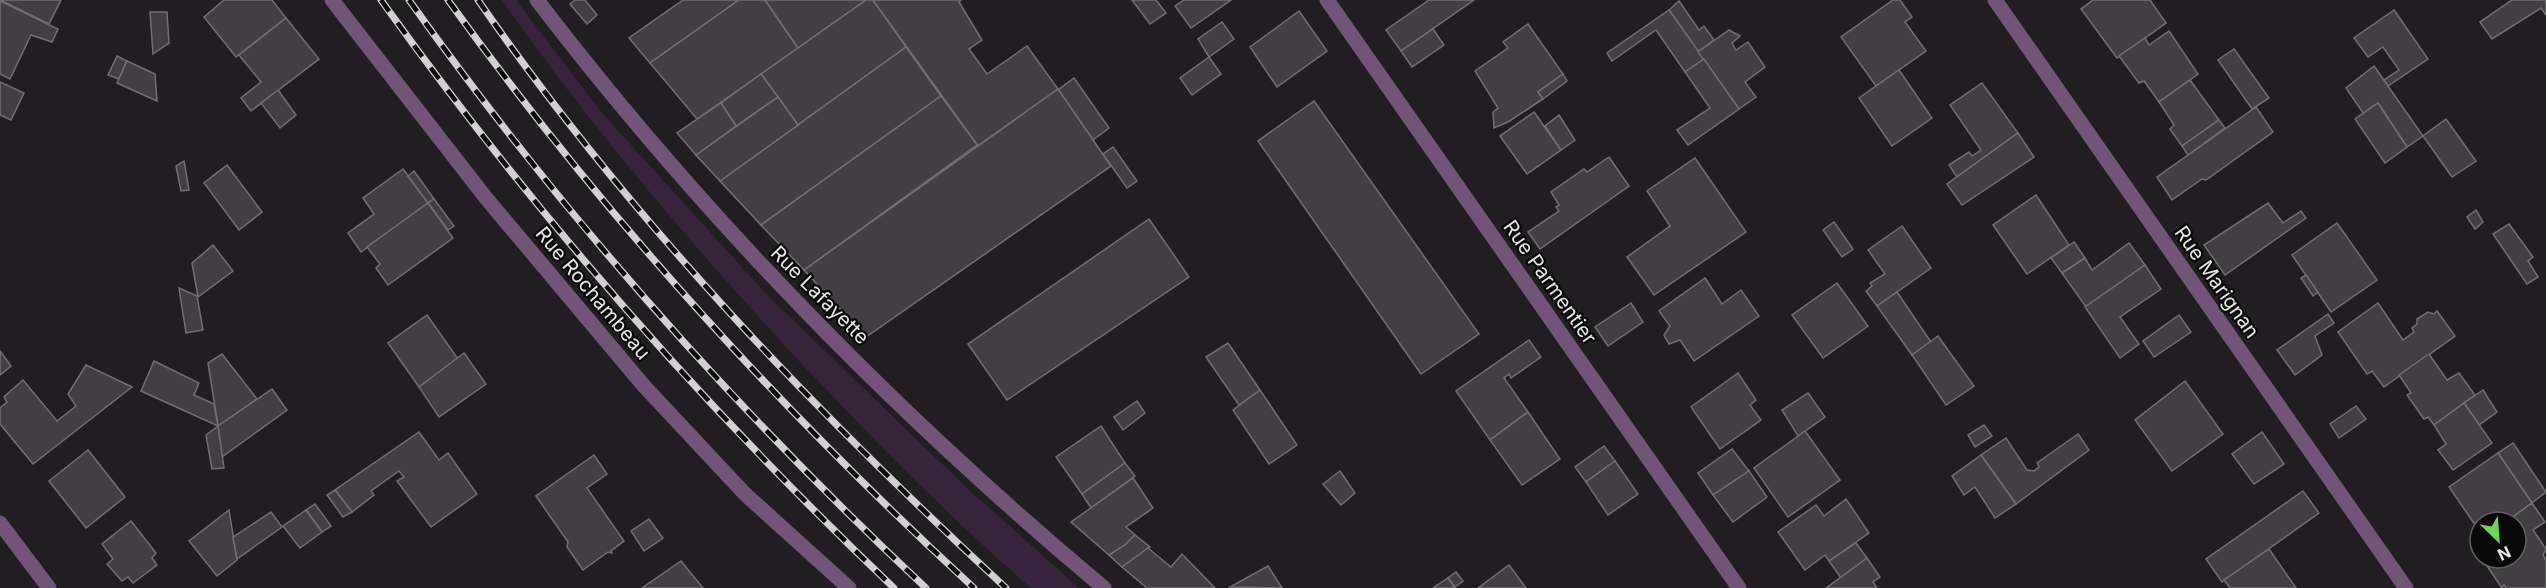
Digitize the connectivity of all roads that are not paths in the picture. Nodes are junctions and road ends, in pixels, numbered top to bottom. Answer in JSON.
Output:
{"nodes":[{"id":1,"x":332,"y":0,"type":"edge"},
{"id":2,"x":537,"y":0,"type":"edge"},
{"id":3,"x":1327,"y":0,"type":"edge"},
{"id":4,"x":1995,"y":0,"type":"edge"},
{"id":5,"x":0,"y":524,"type":"edge"},
{"id":6,"x":49,"y":588,"type":"edge"},
{"id":7,"x":849,"y":588,"type":"edge"},
{"id":8,"x":1104,"y":588,"type":"edge"},
{"id":9,"x":1739,"y":588,"type":"edge"},
{"id":10,"x":2406,"y":588,"type":"edge"}],
"edges":[{"from":1,"to":7,"type":"street","name":"Rue Rochambeau"},
{"from":2,"to":8,"type":"street","name":"Rue Lafayette"},
{"from":3,"to":9,"type":"street","name":"Rue Parmentier"},
{"from":4,"to":10,"type":"street","name":"Rue Marignan"},
{"from":5,"to":6,"type":"street"}]}
